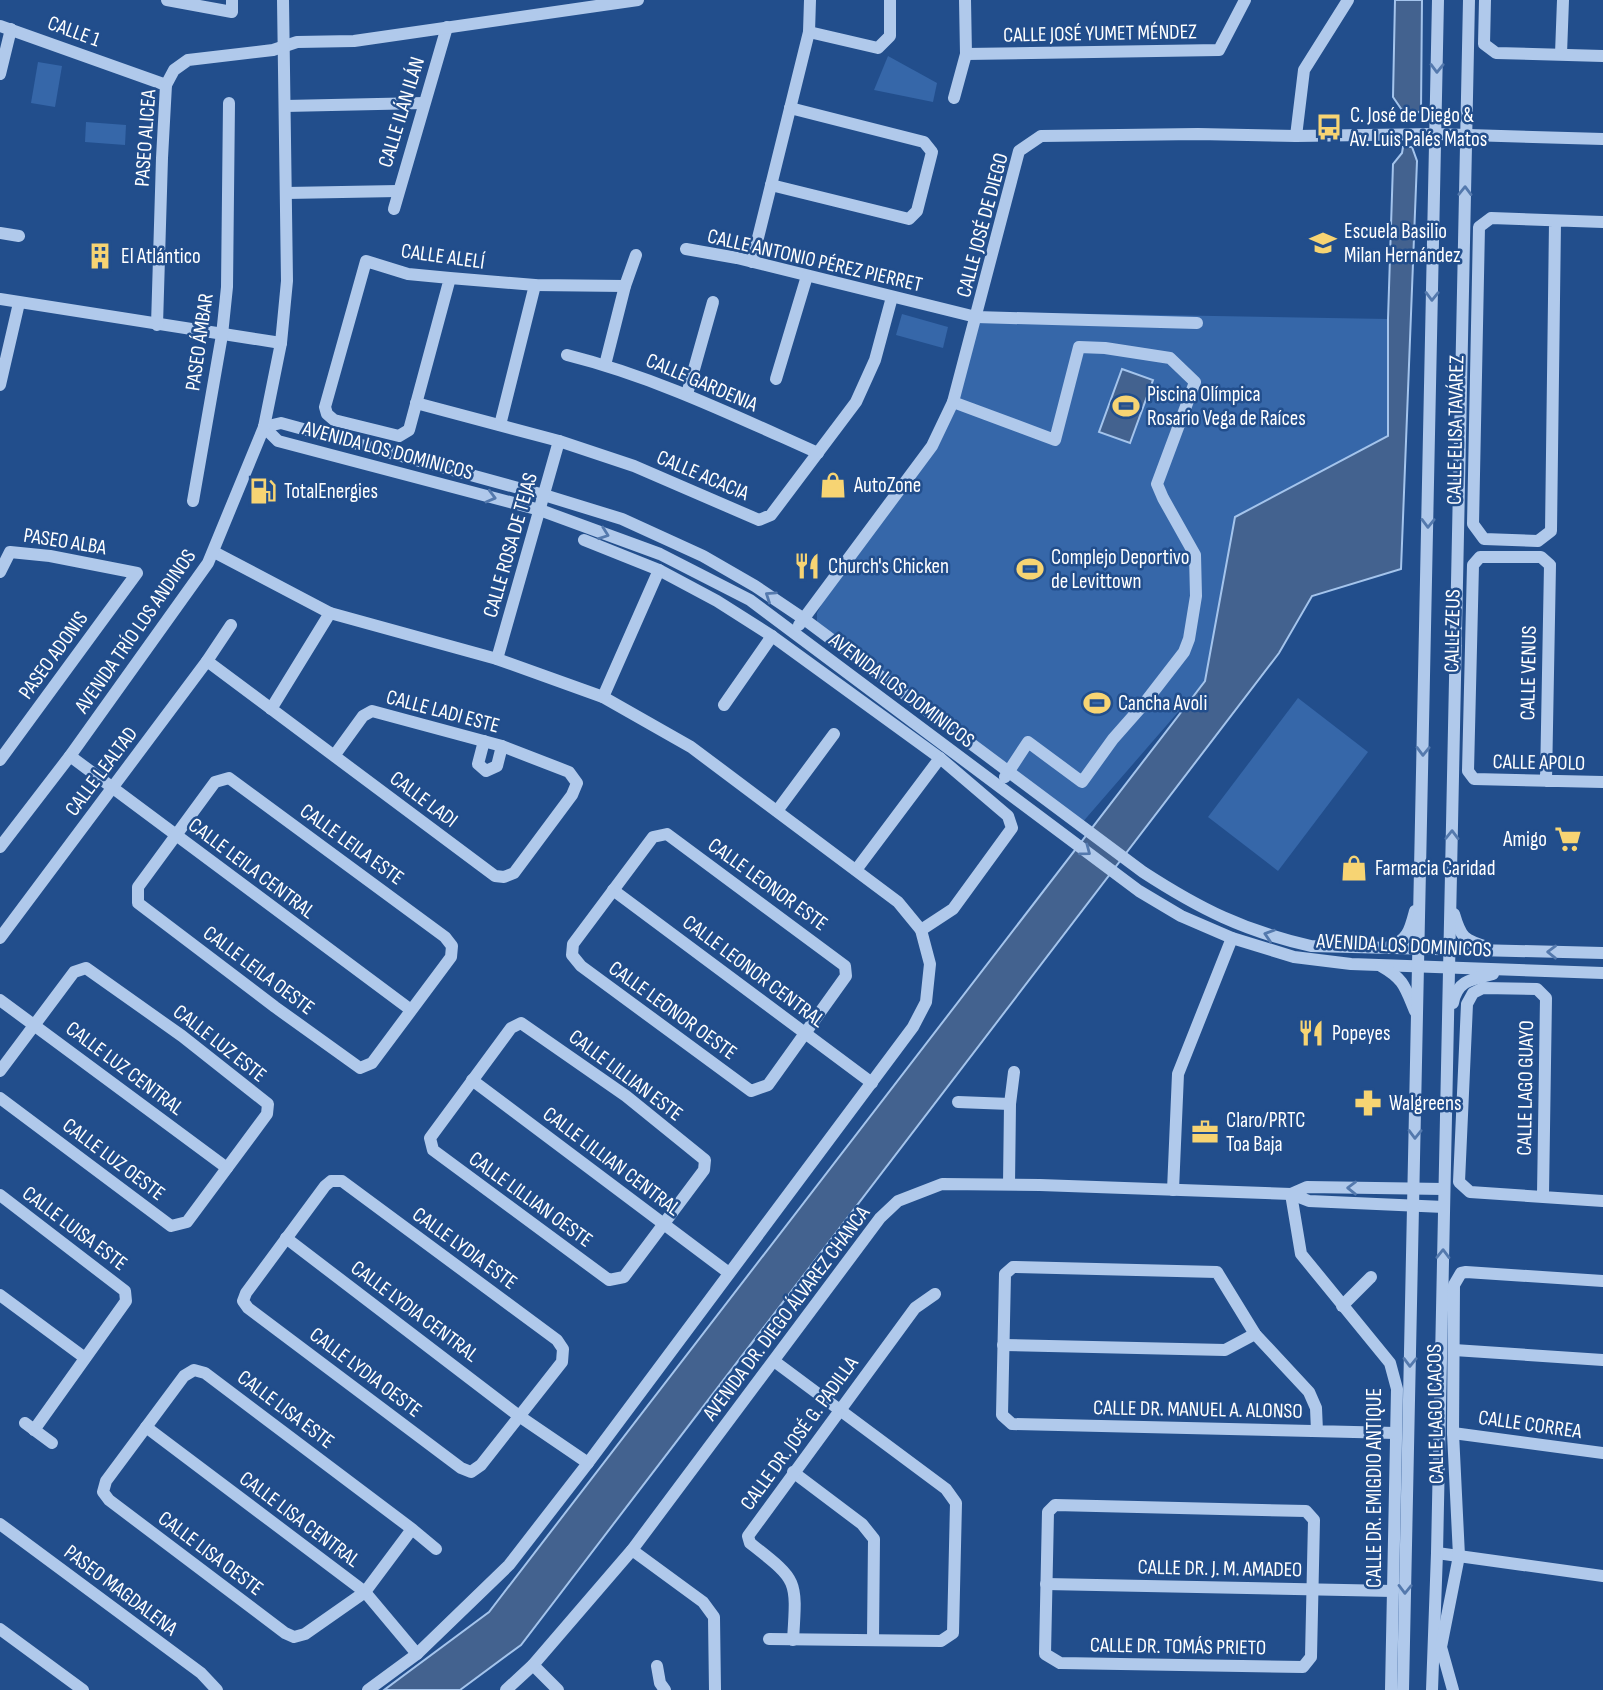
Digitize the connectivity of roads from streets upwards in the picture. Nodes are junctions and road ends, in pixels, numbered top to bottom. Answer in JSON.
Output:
{"nodes":[{"id":1,"x":167,"y":0,"type":"edge"},
{"id":2,"x":232,"y":0,"type":"edge"},
{"id":3,"x":283,"y":0,"type":"edge"},
{"id":4,"x":638,"y":0,"type":"edge"},
{"id":5,"x":810,"y":0,"type":"edge"},
{"id":6,"x":890,"y":0,"type":"edge"},
{"id":7,"x":965,"y":0,"type":"edge"},
{"id":8,"x":1245,"y":0,"type":"edge"},
{"id":9,"x":1348,"y":0,"type":"edge"},
{"id":10,"x":1438,"y":0,"type":"edge"},
{"id":11,"x":1469,"y":0,"type":"edge"},
{"id":12,"x":1485,"y":0,"type":"edge"},
{"id":13,"x":1563,"y":0,"type":"edge"},
{"id":14,"x":5,"y":27,"type":"edge"},
{"id":15,"x":447,"y":27,"type":"junction"},
{"id":16,"x":809,"y":32,"type":"junction"},
{"id":17,"x":284,"y":46,"type":"junction"},
{"id":18,"x":966,"y":54,"type":"junction"},
{"id":19,"x":1561,"y":54,"type":"junction"},
{"id":20,"x":1603,"y":56,"type":"edge"},
{"id":21,"x":0,"y":74,"type":"edge"},
{"id":22,"x":166,"y":85,"type":"junction"},
{"id":23,"x":954,"y":98,"type":"dead end"},
{"id":24,"x":229,"y":103,"type":"dead end"},
{"id":25,"x":424,"y":103,"type":"junction"},
{"id":26,"x":285,"y":106,"type":"junction"},
{"id":27,"x":790,"y":108,"type":"junction"},
{"id":28,"x":1436,"y":134,"type":"junction"},
{"id":29,"x":1466,"y":135,"type":"junction"},
{"id":30,"x":1296,"y":136,"type":"junction"},
{"id":31,"x":1603,"y":139,"type":"edge"},
{"id":32,"x":771,"y":185,"type":"junction"},
{"id":33,"x":398,"y":191,"type":"junction"},
{"id":34,"x":286,"y":193,"type":"junction"},
{"id":35,"x":394,"y":209,"type":"dead end"},
{"id":36,"x":1555,"y":222,"type":"junction"},
{"id":37,"x":1603,"y":222,"type":"edge"},
{"id":38,"x":0,"y":233,"type":"edge"},
{"id":39,"x":19,"y":236,"type":"dead end"},
{"id":40,"x":686,"y":249,"type":"dead end"},
{"id":41,"x":636,"y":255,"type":"dead end"},
{"id":42,"x":752,"y":262,"type":"junction"},
{"id":43,"x":807,"y":276,"type":"junction"},
{"id":44,"x":450,"y":278,"type":"junction"},
{"id":45,"x":535,"y":285,"type":"junction"},
{"id":46,"x":625,"y":286,"type":"junction"},
{"id":47,"x":892,"y":297,"type":"junction"},
{"id":48,"x":0,"y":299,"type":"edge"},
{"id":49,"x":713,"y":302,"type":"dead end"},
{"id":50,"x":19,"y":303,"type":"junction"},
{"id":51,"x":976,"y":317,"type":"junction"},
{"id":52,"x":1197,"y":323,"type":"dead end"},
{"id":53,"x":157,"y":325,"type":"junction"},
{"id":54,"x":222,"y":335,"type":"junction"},
{"id":55,"x":281,"y":343,"type":"junction"},
{"id":56,"x":567,"y":355,"type":"dead end"},
{"id":57,"x":606,"y":365,"type":"junction"},
{"id":58,"x":776,"y":379,"type":"dead end"},
{"id":59,"x":0,"y":385,"type":"edge"},
{"id":60,"x":687,"y":394,"type":"junction"},
{"id":61,"x":416,"y":402,"type":"junction"},
{"id":62,"x":953,"y":402,"type":"junction"},
{"id":63,"x":500,"y":425,"type":"junction"},
{"id":64,"x":264,"y":427,"type":"junction"},
{"id":65,"x":559,"y":442,"type":"junction"},
{"id":66,"x":818,"y":453,"type":"junction"},
{"id":67,"x":544,"y":495,"type":"junction"},
{"id":68,"x":193,"y":501,"type":"dead end"},
{"id":69,"x":540,"y":510,"type":"junction"},
{"id":70,"x":584,"y":540,"type":"dead end"},
{"id":71,"x":215,"y":552,"type":"junction"},
{"id":72,"x":1550,"y":565,"type":"joint"},
{"id":73,"x":659,"y":570,"type":"junction"},
{"id":74,"x":0,"y":572,"type":"edge"},
{"id":75,"x":137,"y":573,"type":"joint"},
{"id":76,"x":330,"y":614,"type":"junction"},
{"id":77,"x":804,"y":620,"type":"junction"},
{"id":78,"x":231,"y":625,"type":"dead end"},
{"id":79,"x":794,"y":632,"type":"junction"},
{"id":80,"x":772,"y":636,"type":"junction"},
{"id":81,"x":497,"y":659,"type":"junction"},
{"id":82,"x":207,"y":661,"type":"junction"},
{"id":83,"x":603,"y":697,"type":"junction"},
{"id":84,"x":724,"y":705,"type":"dead end"},
{"id":85,"x":271,"y":709,"type":"junction"},
{"id":86,"x":834,"y":734,"type":"dead end"},
{"id":87,"x":484,"y":741,"type":"junction"},
{"id":88,"x":502,"y":746,"type":"junction"},
{"id":89,"x":69,"y":756,"type":"junction"},
{"id":90,"x":334,"y":756,"type":"junction"},
{"id":91,"x":940,"y":758,"type":"junction"},
{"id":92,"x":0,"y":760,"type":"edge"},
{"id":93,"x":560,"y":769,"type":"joint"},
{"id":94,"x":1008,"y":772,"type":"junction"},
{"id":95,"x":1474,"y":779,"type":"joint"},
{"id":96,"x":1546,"y":781,"type":"junction"},
{"id":97,"x":1603,"y":782,"type":"edge"},
{"id":98,"x":999,"y":787,"type":"junction"},
{"id":99,"x":113,"y":788,"type":"junction"},
{"id":100,"x":776,"y":811,"type":"junction"},
{"id":101,"x":176,"y":835,"type":"junction"},
{"id":102,"x":0,"y":847,"type":"edge"},
{"id":103,"x":856,"y":870,"type":"junction"},
{"id":104,"x":613,"y":890,"type":"junction"},
{"id":105,"x":1420,"y":894,"type":"junction"},
{"id":106,"x":1450,"y":903,"type":"junction"},
{"id":107,"x":921,"y":930,"type":"junction"},
{"id":108,"x":0,"y":938,"type":"edge"},
{"id":109,"x":1232,"y":938,"type":"junction"},
{"id":110,"x":1385,"y":949,"type":"junction"},
{"id":111,"x":1419,"y":950,"type":"junction"},
{"id":112,"x":1449,"y":951,"type":"junction"},
{"id":113,"x":1501,"y":951,"type":"junction"},
{"id":114,"x":1603,"y":953,"type":"edge"},
{"id":115,"x":1377,"y":965,"type":"junction"},
{"id":116,"x":1418,"y":967,"type":"junction"},
{"id":117,"x":1449,"y":967,"type":"junction"},
{"id":118,"x":1509,"y":969,"type":"junction"},
{"id":119,"x":1603,"y":973,"type":"edge"},
{"id":120,"x":0,"y":1000,"type":"edge"},
{"id":121,"x":411,"y":1010,"type":"junction"},
{"id":122,"x":1417,"y":1017,"type":"junction"},
{"id":123,"x":34,"y":1025,"type":"junction"},
{"id":124,"x":1448,"y":1027,"type":"junction"},
{"id":125,"x":806,"y":1034,"type":"junction"},
{"id":126,"x":0,"y":1071,"type":"edge"},
{"id":127,"x":1014,"y":1072,"type":"dead end"},
{"id":128,"x":472,"y":1080,"type":"junction"},
{"id":129,"x":872,"y":1083,"type":"junction"},
{"id":130,"x":0,"y":1098,"type":"edge"},
{"id":131,"x":958,"y":1102,"type":"dead end"},
{"id":132,"x":1010,"y":1104,"type":"junction"},
{"id":133,"x":227,"y":1168,"type":"junction"},
{"id":134,"x":1009,"y":1184,"type":"junction"},
{"id":135,"x":1414,"y":1189,"type":"junction"},
{"id":136,"x":1444,"y":1189,"type":"junction"},
{"id":137,"x":1173,"y":1190,"type":"junction"},
{"id":138,"x":1291,"y":1194,"type":"junction"},
{"id":139,"x":0,"y":1195,"type":"edge"},
{"id":140,"x":1543,"y":1195,"type":"junction"},
{"id":141,"x":1603,"y":1201,"type":"edge"},
{"id":142,"x":1413,"y":1206,"type":"junction"},
{"id":143,"x":1444,"y":1207,"type":"junction"},
{"id":144,"x":664,"y":1224,"type":"junction"},
{"id":145,"x":286,"y":1238,"type":"junction"},
{"id":146,"x":729,"y":1273,"type":"junction"},
{"id":147,"x":1371,"y":1278,"type":"dead end"},
{"id":148,"x":1603,"y":1281,"type":"edge"},
{"id":149,"x":935,"y":1294,"type":"dead end"},
{"id":150,"x":0,"y":1295,"type":"edge"},
{"id":151,"x":1342,"y":1306,"type":"junction"},
{"id":152,"x":1255,"y":1335,"type":"junction"},
{"id":153,"x":1003,"y":1345,"type":"junction"},
{"id":154,"x":1454,"y":1350,"type":"junction"},
{"id":155,"x":85,"y":1358,"type":"junction"},
{"id":156,"x":774,"y":1360,"type":"junction"},
{"id":157,"x":1603,"y":1360,"type":"edge"},
{"id":158,"x":840,"y":1409,"type":"junction"},
{"id":159,"x":519,"y":1416,"type":"junction"},
{"id":160,"x":146,"y":1427,"type":"junction"},
{"id":161,"x":1317,"y":1431,"type":"junction"},
{"id":162,"x":1396,"y":1433,"type":"junction"},
{"id":163,"x":1452,"y":1433,"type":"junction"},
{"id":164,"x":52,"y":1443,"type":"dead end"},
{"id":165,"x":1603,"y":1453,"type":"edge"},
{"id":166,"x":588,"y":1463,"type":"junction"},
{"id":167,"x":793,"y":1472,"type":"junction"},
{"id":168,"x":0,"y":1524,"type":"edge"},
{"id":169,"x":412,"y":1529,"type":"junction"},
{"id":170,"x":436,"y":1549,"type":"dead end"},
{"id":171,"x":632,"y":1550,"type":"junction"},
{"id":172,"x":1437,"y":1553,"type":"junction"},
{"id":173,"x":1459,"y":1556,"type":"junction"},
{"id":174,"x":1603,"y":1576,"type":"edge"},
{"id":175,"x":1045,"y":1584,"type":"junction"},
{"id":176,"x":1313,"y":1589,"type":"junction"},
{"id":177,"x":1393,"y":1591,"type":"junction"},
{"id":178,"x":365,"y":1592,"type":"junction"},
{"id":179,"x":0,"y":1629,"type":"edge"},
{"id":180,"x":769,"y":1639,"type":"dead end"},
{"id":181,"x":873,"y":1639,"type":"junction"},
{"id":182,"x":793,"y":1640,"type":"junction"},
{"id":183,"x":417,"y":1654,"type":"junction"},
{"id":184,"x":533,"y":1665,"type":"junction"},
{"id":185,"x":657,"y":1666,"type":"dead end"},
{"id":186,"x":83,"y":1690,"type":"edge"},
{"id":187,"x":217,"y":1690,"type":"edge"},
{"id":188,"x":368,"y":1690,"type":"edge"},
{"id":189,"x":506,"y":1690,"type":"edge"},
{"id":190,"x":558,"y":1690,"type":"edge"},
{"id":191,"x":665,"y":1690,"type":"edge"},
{"id":192,"x":715,"y":1690,"type":"edge"},
{"id":193,"x":1391,"y":1690,"type":"edge"},
{"id":194,"x":1403,"y":1690,"type":"edge"},
{"id":195,"x":1432,"y":1690,"type":"edge"},
{"id":196,"x":1454,"y":1690,"type":"edge"}],
"edges":[{"from":1,"to":2,"type":"street"},
{"from":3,"to":17,"type":"street","name":"AVENIDA TRÍO LOS ANDINOS"},
{"from":4,"to":15,"type":"street","name":"PASEO ALICEA"},
{"from":5,"to":16,"type":"street"},
{"from":6,"to":16,"type":"street"},
{"from":7,"to":18,"type":"street"},
{"from":8,"to":18,"type":"street","name":"CALLE JOSÉ YUMET MÉNDEZ"},
{"from":9,"to":30,"type":"street"},
{"from":10,"to":28,"type":"street","one_way":true},
{"from":11,"to":29,"type":"street"},
{"from":12,"to":19,"type":"street"},
{"from":13,"to":19,"type":"street"},
{"from":14,"to":21,"type":"street"},
{"from":14,"to":22,"type":"street","name":"CALLE 1"},
{"from":15,"to":17,"type":"street","name":"PASEO ALICEA"},
{"from":15,"to":25,"type":"street","name":"CALLE ILÁN ILÁN"},
{"from":16,"to":27,"type":"street"},
{"from":17,"to":22,"type":"street","name":"PASEO ALICEA"},
{"from":17,"to":26,"type":"street","name":"AVENIDA TRÍO LOS ANDINOS"},
{"from":18,"to":23,"type":"street"},
{"from":19,"to":20,"type":"street"},
{"from":22,"to":53,"type":"street","name":"PASEO ALICEA"},
{"from":24,"to":54,"type":"street","name":"PASEO ÁMBAR"},
{"from":25,"to":26,"type":"street"},
{"from":25,"to":33,"type":"street","name":"CALLE ILÁN ILÁN"},
{"from":26,"to":34,"type":"street","name":"AVENIDA TRÍO LOS ANDINOS"},
{"from":27,"to":32,"type":"street"},
{"from":27,"to":32,"type":"street"},
{"from":28,"to":29,"type":"street","name":"CALLE JOSÉ DE DIEGO"},
{"from":28,"to":30,"type":"street","name":"CALLE JOSÉ DE DIEGO"},
{"from":28,"to":105,"type":"street","one_way":true},
{"from":29,"to":31,"type":"street","name":"CALLE JOSÉ DE DIEGO"},
{"from":106,"to":29,"type":"street","one_way":true},
{"from":30,"to":51,"type":"street","name":"CALLE JOSÉ DE DIEGO"},
{"from":32,"to":42,"type":"street"},
{"from":33,"to":34,"type":"street"},
{"from":33,"to":35,"type":"street","name":"CALLE ILÁN ILÁN"},
{"from":34,"to":55,"type":"street","name":"AVENIDA TRÍO LOS ANDINOS"},
{"from":36,"to":36,"type":"street","name":"CALLE ELISA TAVÁREZ"},
{"from":36,"to":37,"type":"street","name":"CALLE ELISA TAVÁREZ"},
{"from":38,"to":39,"type":"street"},
{"from":40,"to":42,"type":"street","name":"CALLE ANTONIO PÉREZ PIERRET"},
{"from":41,"to":46,"type":"street"},
{"from":42,"to":43,"type":"street","name":"CALLE ANTONIO PÉREZ PIERRET"},
{"from":43,"to":47,"type":"street","name":"CALLE ANTONIO PÉREZ PIERRET"},
{"from":43,"to":58,"type":"street"},
{"from":44,"to":45,"type":"street","name":"CALLE ALELÍ"},
{"from":44,"to":61,"type":"street"},
{"from":44,"to":61,"type":"street","name":"CALLE ALELÍ"},
{"from":45,"to":46,"type":"street","name":"CALLE ALELÍ"},
{"from":45,"to":63,"type":"street"},
{"from":46,"to":57,"type":"street"},
{"from":47,"to":51,"type":"street","name":"CALLE ANTONIO PÉREZ PIERRET"},
{"from":47,"to":66,"type":"street","name":"CALLE ACACIA"},
{"from":48,"to":50,"type":"street"},
{"from":49,"to":60,"type":"street"},
{"from":50,"to":53,"type":"street"},
{"from":50,"to":59,"type":"street"},
{"from":51,"to":52,"type":"street","name":"CALLE ANTONIO PÉREZ PIERRET"},
{"from":51,"to":62,"type":"street","name":"CALLE JOSÉ DE DIEGO"},
{"from":53,"to":54,"type":"street"},
{"from":54,"to":55,"type":"street"},
{"from":54,"to":68,"type":"street","name":"PASEO ÁMBAR"},
{"from":55,"to":64,"type":"street","name":"AVENIDA TRÍO LOS ANDINOS"},
{"from":56,"to":57,"type":"street","name":"CALLE GARDENIA"},
{"from":57,"to":60,"type":"street","name":"CALLE GARDENIA"},
{"from":60,"to":66,"type":"street","name":"CALLE GARDENIA"},
{"from":61,"to":63,"type":"street","name":"CALLE ACACIA"},
{"from":62,"to":77,"type":"street","name":"CALLE JOSÉ DE DIEGO"},
{"from":62,"to":94,"type":"street"},
{"from":63,"to":65,"type":"street","name":"CALLE ACACIA"},
{"from":64,"to":67,"type":"street","name":"AVENIDA LOS DOMINICOS"},
{"from":64,"to":69,"type":"street","name":"AVENIDA LOS DOMINICOS","one_way":true},
{"from":64,"to":71,"type":"street","name":"AVENIDA TRÍO LOS ANDINOS"},
{"from":65,"to":66,"type":"street","name":"CALLE ACACIA"},
{"from":65,"to":67,"type":"street","name":"CALLE ROSA DE TEJAS"},
{"from":67,"to":69,"type":"street","name":"CALLE ROSA DE TEJAS"},
{"from":77,"to":67,"type":"street","name":"AVENIDA LOS DOMINICOS","one_way":true},
{"from":69,"to":79,"type":"street","name":"AVENIDA LOS DOMINICOS","one_way":true},
{"from":69,"to":81,"type":"street","name":"CALLE ROSA DE TEJAS"},
{"from":70,"to":73,"type":"street"},
{"from":71,"to":76,"type":"street"},
{"from":71,"to":89,"type":"street","name":"AVENIDA TRÍO LOS ANDINOS"},
{"from":72,"to":95,"type":"street","name":"CALLE ZEUS"},
{"from":72,"to":96,"type":"street","name":"CALLE VENUS"},
{"from":73,"to":80,"type":"street"},
{"from":73,"to":83,"type":"street"},
{"from":74,"to":75,"type":"street","name":"PASEO ALBA"},
{"from":75,"to":92,"type":"street","name":"PASEO ADONIS"},
{"from":76,"to":81,"type":"street"},
{"from":76,"to":85,"type":"street"},
{"from":77,"to":79,"type":"street","name":"CALLE JOSÉ DE DIEGO"},
{"from":77,"to":94,"type":"street","name":"AVENIDA LOS DOMINICOS"},
{"from":78,"to":82,"type":"street","name":"CALLE LEALTAD"},
{"from":79,"to":98,"type":"street","name":"AVENIDA LOS DOMINICOS"},
{"from":80,"to":84,"type":"street"},
{"from":80,"to":91,"type":"street"},
{"from":81,"to":83,"type":"street"},
{"from":82,"to":85,"type":"street","name":"CALLE LADI"},
{"from":82,"to":99,"type":"street","name":"CALLE LEALTAD"},
{"from":83,"to":100,"type":"street"},
{"from":85,"to":90,"type":"street","name":"CALLE LADI"},
{"from":86,"to":100,"type":"street"},
{"from":87,"to":88,"type":"street","name":"CALLE LADI ESTE"},
{"from":87,"to":88,"type":"street"},
{"from":87,"to":90,"type":"street","name":"CALLE LADI ESTE"},
{"from":88,"to":93,"type":"street","name":"CALLE LADI ESTE"},
{"from":89,"to":99,"type":"street","name":"CALLE LEILA CENTRAL"},
{"from":89,"to":102,"type":"street","name":"AVENIDA TRÍO LOS ANDINOS"},
{"from":90,"to":93,"type":"street","name":"CALLE LADI"},
{"from":91,"to":103,"type":"street"},
{"from":91,"to":107,"type":"street"},
{"from":94,"to":98,"type":"street"},
{"from":110,"to":94,"type":"street","name":"AVENIDA LOS DOMINICOS","one_way":true},
{"from":95,"to":96,"type":"street","name":"CALLE APOLO"},
{"from":96,"to":97,"type":"street","name":"CALLE APOLO"},
{"from":98,"to":109,"type":"street","name":"AVENIDA LOS DOMINICOS","one_way":true},
{"from":99,"to":101,"type":"street","name":"CALLE LEILA CENTRAL"},
{"from":99,"to":108,"type":"street","name":"CALLE LEALTAD"},
{"from":100,"to":103,"type":"street"},
{"from":101,"to":121,"type":"street","name":"CALLE LEILA CENTRAL"},
{"from":101,"to":121,"type":"street","name":"CALLE LEILA OESTE"},
{"from":101,"to":121,"type":"street","name":"CALLE LEILA ESTE"},
{"from":103,"to":107,"type":"street"},
{"from":104,"to":125,"type":"street","name":"CALLE LEONOR CENTRAL"},
{"from":104,"to":125,"type":"street","name":"CALLE LEONOR ESTE"},
{"from":104,"to":125,"type":"street","name":"CALLE LEONOR OESTE"},
{"from":105,"to":110,"type":"street"},
{"from":105,"to":111,"type":"street"},
{"from":106,"to":112,"type":"street"},
{"from":106,"to":113,"type":"street"},
{"from":107,"to":129,"type":"street"},
{"from":109,"to":115,"type":"street","name":"AVENIDA LOS DOMINICOS"},
{"from":109,"to":137,"type":"street"},
{"from":110,"to":111,"type":"street","name":"AVENIDA LOS DOMINICOS"},
{"from":111,"to":112,"type":"street","name":"AVENIDA LOS DOMINICOS"},
{"from":111,"to":116,"type":"street"},
{"from":112,"to":113,"type":"street","name":"AVENIDA LOS DOMINICOS"},
{"from":112,"to":117,"type":"street"},
{"from":114,"to":113,"type":"street","name":"AVENIDA LOS DOMINICOS","one_way":true},
{"from":115,"to":116,"type":"street","name":"AVENIDA LOS DOMINICOS"},
{"from":115,"to":122,"type":"street"},
{"from":116,"to":117,"type":"street","name":"AVENIDA LOS DOMINICOS"},
{"from":116,"to":122,"type":"street"},
{"from":117,"to":118,"type":"street","name":"AVENIDA LOS DOMINICOS"},
{"from":117,"to":124,"type":"street"},
{"from":118,"to":119,"type":"street","name":"AVENIDA LOS DOMINICOS"},
{"from":118,"to":124,"type":"street"},
{"from":120,"to":123,"type":"street","name":"CALLE LUZ CENTRAL"},
{"from":122,"to":135,"type":"street","one_way":true},
{"from":123,"to":126,"type":"street"},
{"from":123,"to":133,"type":"street","name":"CALLE LUZ CENTRAL"},
{"from":123,"to":133,"type":"street","name":"CALLE LUZ ESTE"},
{"from":124,"to":136,"type":"street"},
{"from":125,"to":129,"type":"street","name":"CALLE LEONOR CENTRAL"},
{"from":127,"to":132,"type":"street"},
{"from":128,"to":144,"type":"street","name":"CALLE LILLIAN CENTRAL"},
{"from":128,"to":144,"type":"street","name":"CALLE LILLIAN ESTE"},
{"from":128,"to":144,"type":"street","name":"CALLE LILLIAN OESTE"},
{"from":129,"to":146,"type":"street"},
{"from":130,"to":133,"type":"street","name":"CALLE LUZ OESTE"},
{"from":131,"to":132,"type":"street"},
{"from":132,"to":134,"type":"street"},
{"from":134,"to":137,"type":"street","name":"AVENIDA DR. DIEGO ÁLVAREZ CHANCA"},
{"from":134,"to":156,"type":"street","name":"AVENIDA DR. DIEGO ÁLVAREZ CHANCA"},
{"from":135,"to":136,"type":"street","name":"AVENIDA DR. DIEGO ÁLVAREZ CHANCA"},
{"from":135,"to":138,"type":"street","name":"AVENIDA DR. DIEGO ÁLVAREZ CHANCA","one_way":true},
{"from":135,"to":142,"type":"street"},
{"from":136,"to":143,"type":"street"},
{"from":137,"to":138,"type":"street","name":"AVENIDA DR. DIEGO ÁLVAREZ CHANCA"},
{"from":138,"to":142,"type":"street","name":"AVENIDA DR. DIEGO ÁLVAREZ CHANCA"},
{"from":138,"to":151,"type":"street","name":"CALLE DR. EMIGDIO ANTIQUE"},
{"from":139,"to":155,"type":"street","name":"CALLE LUISA ESTE"},
{"from":140,"to":140,"type":"street","name":"CALLE LAGO GUAYO"},
{"from":140,"to":141,"type":"street"},
{"from":142,"to":143,"type":"street","name":"AVENIDA DR. DIEGO ÁLVAREZ CHANCA"},
{"from":142,"to":194,"type":"street","one_way":true},
{"from":172,"to":143,"type":"street","one_way":true},
{"from":144,"to":146,"type":"street","name":"CALLE LILLIAN CENTRAL"},
{"from":145,"to":159,"type":"street","name":"CALLE LYDIA CENTRAL"},
{"from":145,"to":159,"type":"street","name":"CALLE LYDIA OESTE"},
{"from":145,"to":159,"type":"street","name":"CALLE LYDIA ESTE"},
{"from":146,"to":166,"type":"street"},
{"from":147,"to":151,"type":"street"},
{"from":148,"to":154,"type":"street","name":"CALLE LAGO ICACOS"},
{"from":149,"to":158,"type":"street","name":"CALLE DR. JOSÉ G. PADILLA"},
{"from":150,"to":155,"type":"street"},
{"from":151,"to":162,"type":"street","name":"CALLE DR. EMIGDIO ANTIQUE"},
{"from":152,"to":153,"type":"street"},
{"from":152,"to":153,"type":"street"},
{"from":152,"to":161,"type":"street"},
{"from":153,"to":161,"type":"street","name":"CALLE DR. MANUEL A. ALONSO"},
{"from":154,"to":157,"type":"street"},
{"from":154,"to":163,"type":"street","name":"CALLE LAGO ICACOS"},
{"from":155,"to":164,"type":"street","name":"CALLE LUISA ESTE"},
{"from":156,"to":158,"type":"street"},
{"from":156,"to":171,"type":"street","name":"AVENIDA DR. DIEGO ÁLVAREZ CHANCA"},
{"from":158,"to":167,"type":"street","name":"CALLE DR. JOSÉ G. PADILLA"},
{"from":158,"to":181,"type":"street"},
{"from":159,"to":166,"type":"street","name":"CALLE LYDIA CENTRAL"},
{"from":160,"to":169,"type":"street","name":"CALLE LISA ESTE"},
{"from":160,"to":178,"type":"street","name":"CALLE LISA CENTRAL"},
{"from":160,"to":178,"type":"street","name":"CALLE LISA OESTE"},
{"from":161,"to":162,"type":"street","name":"CALLE DR. MANUEL A. ALONSO"},
{"from":162,"to":177,"type":"street","name":"CALLE DR. EMIGDIO ANTIQUE"},
{"from":163,"to":165,"type":"street","name":"CALLE CORREA"},
{"from":163,"to":173,"type":"street","name":"CALLE LAGO ICACOS"},
{"from":166,"to":183,"type":"street"},
{"from":167,"to":181,"type":"street"},
{"from":167,"to":182,"type":"street","name":"CALLE DR. JOSÉ G. PADILLA"},
{"from":168,"to":187,"type":"street","name":"PASEO MAGDALENA"},
{"from":169,"to":170,"type":"street","name":"CALLE LISA ESTE"},
{"from":169,"to":178,"type":"street"},
{"from":171,"to":184,"type":"street","name":"AVENIDA DR. DIEGO ÁLVAREZ CHANCA"},
{"from":171,"to":192,"type":"street"},
{"from":172,"to":173,"type":"street"},
{"from":172,"to":195,"type":"street"},
{"from":173,"to":174,"type":"street"},
{"from":173,"to":196,"type":"street","name":"CALLE LAGO ICACOS"},
{"from":175,"to":176,"type":"street","name":"CALLE DR. J. M. AMADEO"},
{"from":175,"to":176,"type":"street","name":"CALLE DR. TOMÁS PRIETO"},
{"from":175,"to":176,"type":"street"},
{"from":176,"to":177,"type":"street","name":"CALLE DR. J. M. AMADEO"},
{"from":177,"to":193,"type":"street","name":"CALLE DR. EMIGDIO ANTIQUE"},
{"from":178,"to":183,"type":"street","name":"CALLE LISA CENTRAL"},
{"from":179,"to":186,"type":"street"},
{"from":180,"to":182,"type":"street"},
{"from":181,"to":182,"type":"street"},
{"from":183,"to":188,"type":"street"},
{"from":184,"to":189,"type":"street","name":"AVENIDA DR. DIEGO ÁLVAREZ CHANCA"},
{"from":184,"to":190,"type":"street"},
{"from":185,"to":191,"type":"street"}]}
